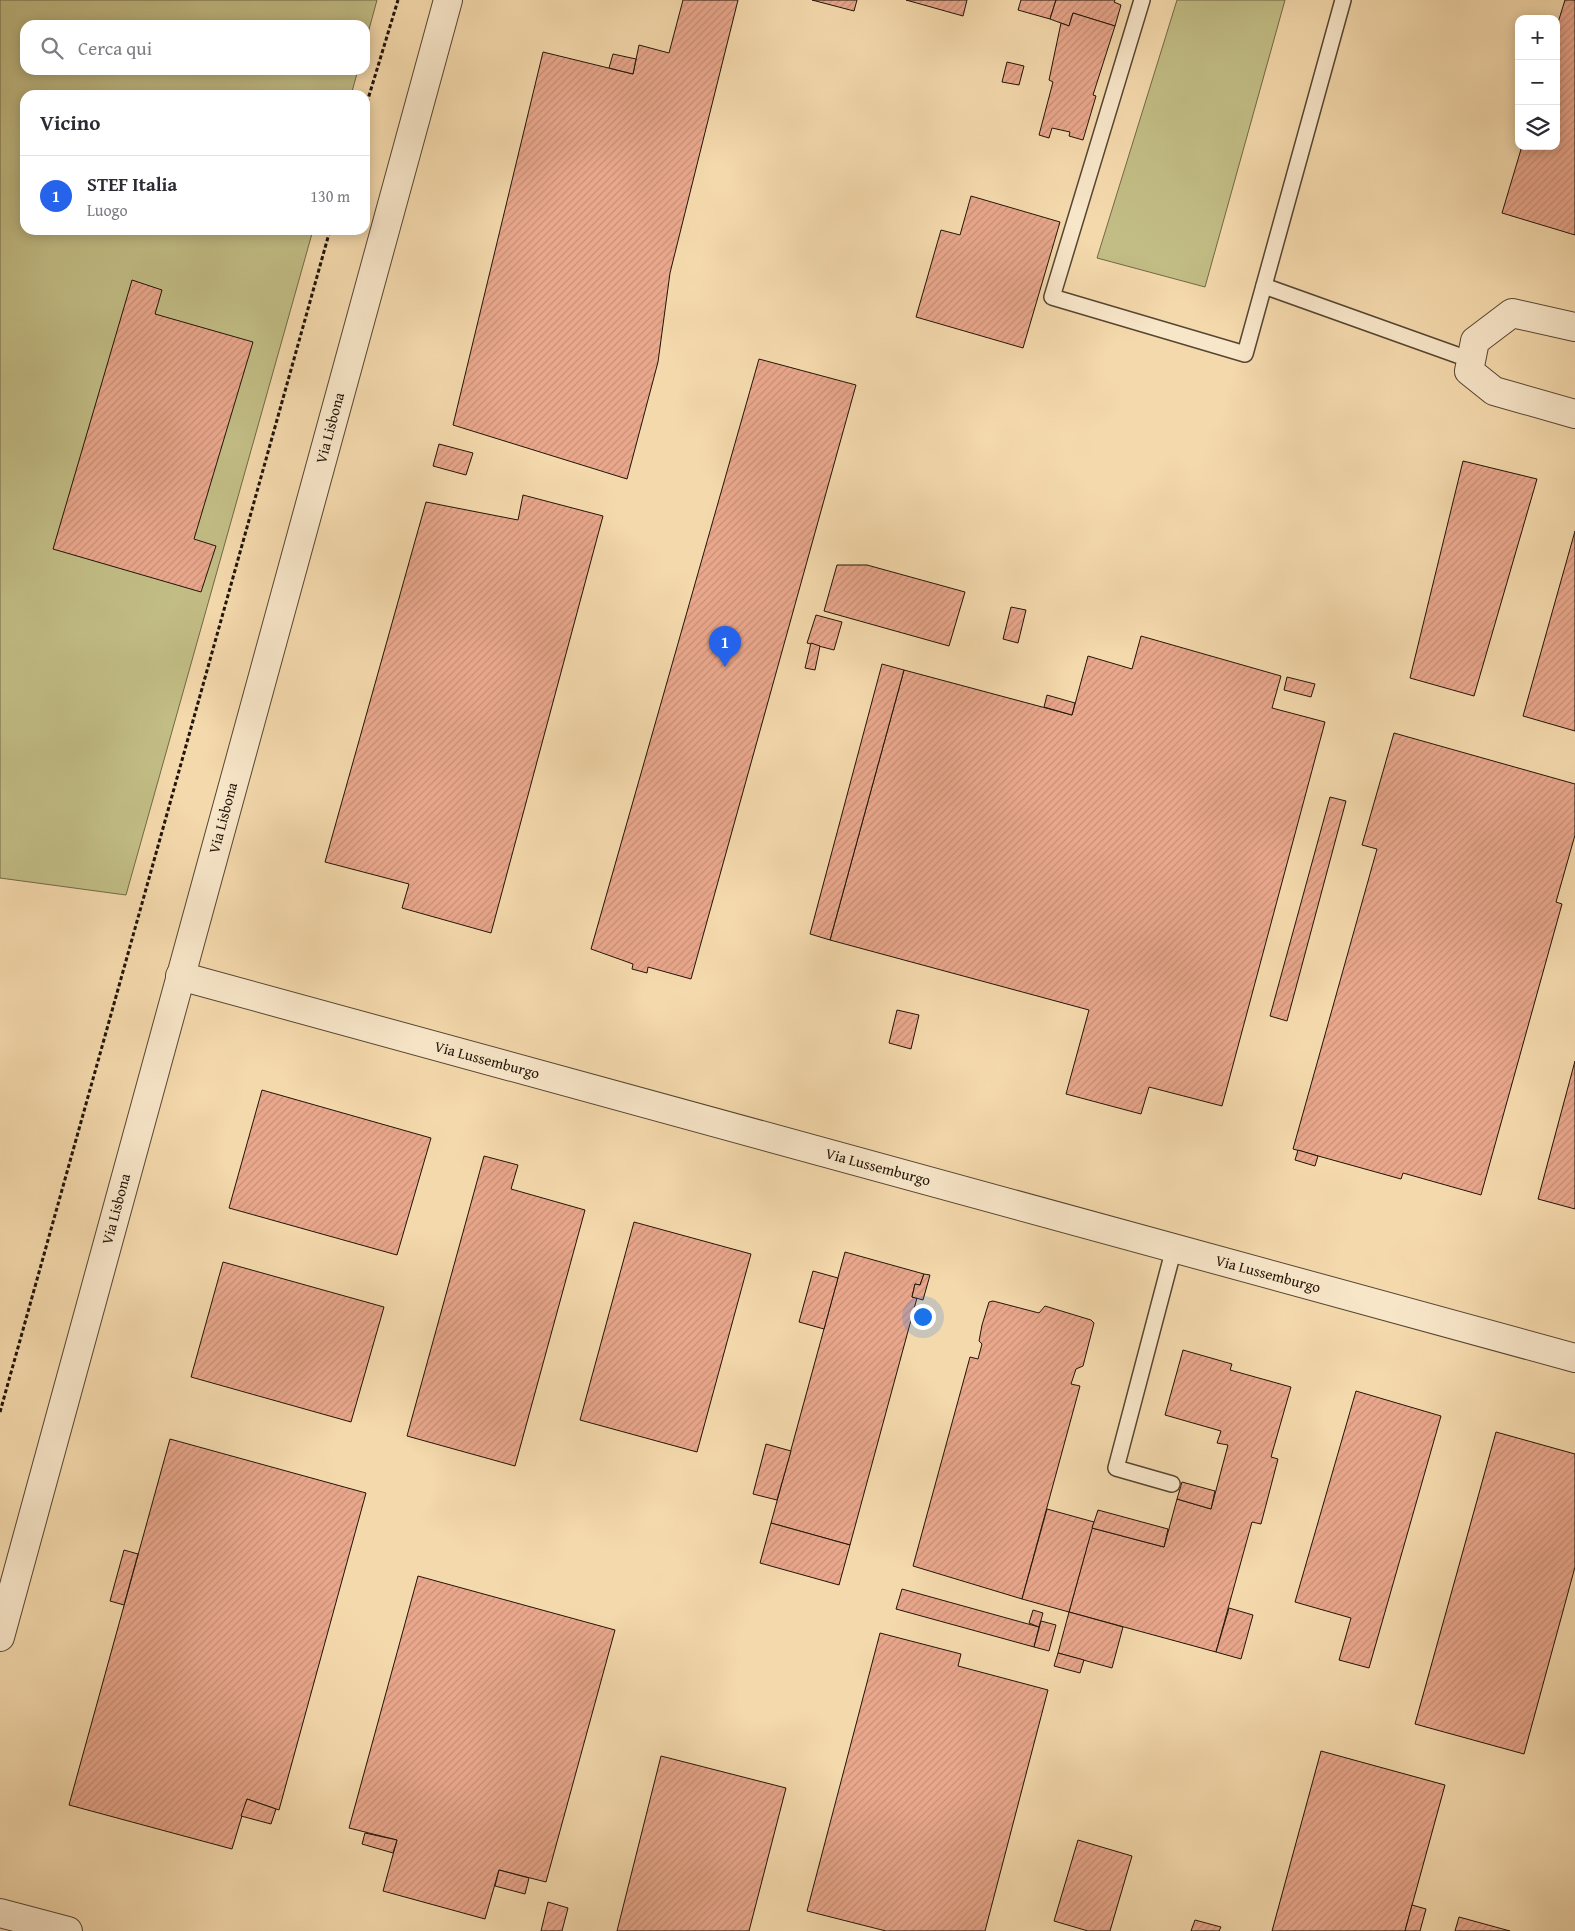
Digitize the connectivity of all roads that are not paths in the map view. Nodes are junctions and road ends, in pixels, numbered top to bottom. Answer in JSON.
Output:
{"nodes":[{"id":1,"x":448,"y":0,"type":"edge"},
{"id":2,"x":1142,"y":0,"type":"edge"},
{"id":3,"x":1343,"y":0,"type":"edge"},
{"id":4,"x":1264,"y":286,"type":"junction"},
{"id":5,"x":1575,"y":327,"type":"edge"},
{"id":6,"x":1471,"y":360,"type":"junction"},
{"id":7,"x":1575,"y":414,"type":"edge"},
{"id":8,"x":180,"y":976,"type":"junction"},
{"id":9,"x":1174,"y":1248,"type":"junction"},
{"id":10,"x":1575,"y":1358,"type":"edge"},
{"id":11,"x":1172,"y":1484,"type":"dead end"},
{"id":12,"x":0,"y":1637,"type":"edge"},
{"id":13,"x":0,"y":1913,"type":"edge"},
{"id":14,"x":68,"y":1931,"type":"edge"}],
"edges":[{"from":1,"to":8,"type":"street","name":"Via Lisbona"},
{"from":2,"to":4,"type":"lane"},
{"from":3,"to":4,"type":"lane"},
{"from":4,"to":6,"type":"lane"},
{"from":5,"to":6,"type":"street"},
{"from":6,"to":7,"type":"street"},
{"from":8,"to":9,"type":"street","name":"Via Lussemburgo"},
{"from":8,"to":12,"type":"street","name":"Via Lisbona"},
{"from":9,"to":10,"type":"street","name":"Via Lussemburgo"},
{"from":9,"to":11,"type":"lane"},
{"from":13,"to":14,"type":"street"}]}
